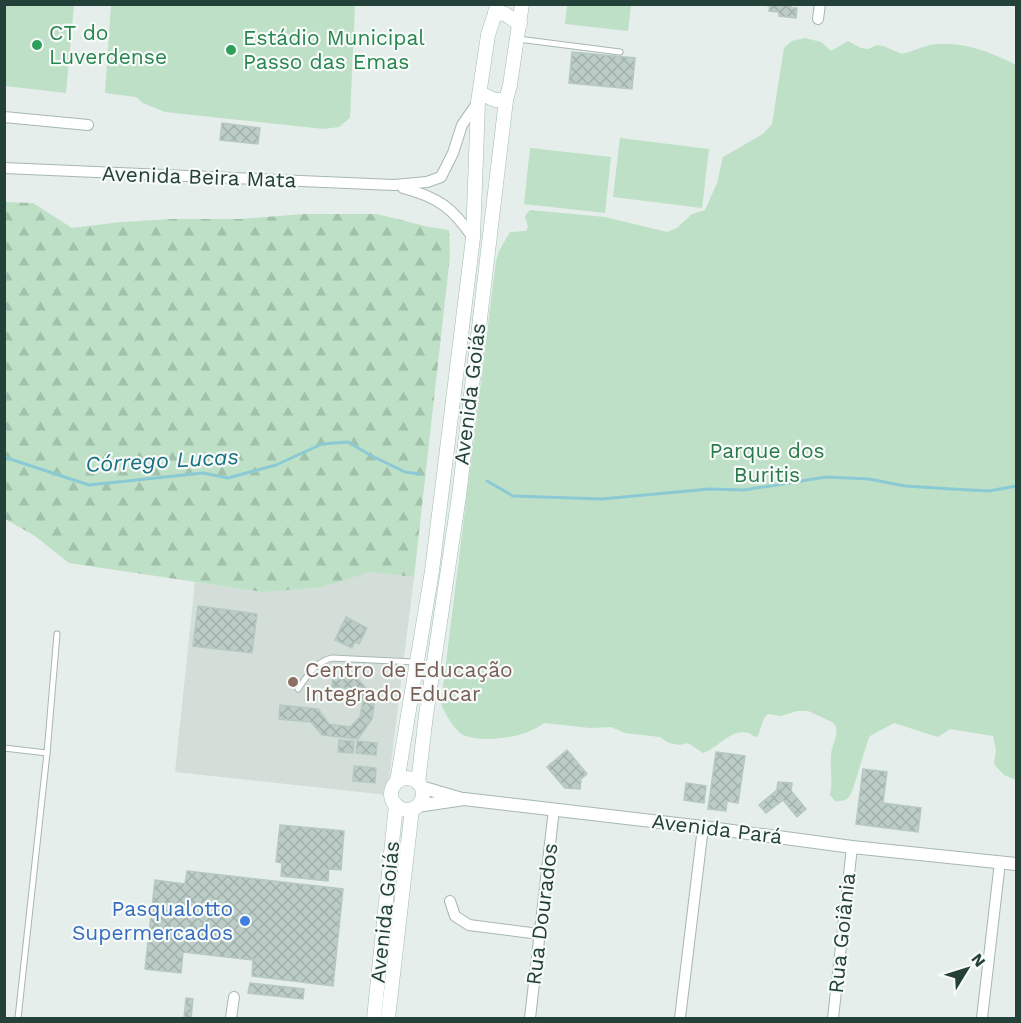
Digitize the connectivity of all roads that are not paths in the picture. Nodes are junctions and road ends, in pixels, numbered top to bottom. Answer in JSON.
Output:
{"nodes":[{"id":1,"x":522,"y":4,"type":"edge"},
{"id":2,"x":820,"y":4,"type":"edge"},
{"id":3,"x":494,"y":7,"type":"edge"},
{"id":4,"x":818,"y":19,"type":"dead end"},
{"id":5,"x":520,"y":24,"type":"junction"},
{"id":6,"x":518,"y":39,"type":"junction"},
{"id":7,"x":620,"y":52,"type":"dead end"},
{"id":8,"x":479,"y":97,"type":"junction"},
{"id":9,"x":506,"y":100,"type":"junction"},
{"id":10,"x":4,"y":117,"type":"edge"},
{"id":11,"x":88,"y":125,"type":"dead end"},
{"id":12,"x":4,"y":168,"type":"edge"},
{"id":13,"x":394,"y":185,"type":"junction"},
{"id":14,"x":473,"y":238,"type":"junction"},
{"id":15,"x":57,"y":634,"type":"dead end"},
{"id":16,"x":417,"y":663,"type":"junction"},
{"id":17,"x":298,"y":689,"type":"dead end"},
{"id":18,"x":4,"y":748,"type":"edge"},
{"id":19,"x":47,"y":753,"type":"junction"},
{"id":20,"x":397,"y":782,"type":"junction"},
{"id":21,"x":420,"y":785,"type":"junction"},
{"id":22,"x":464,"y":799,"type":"junction"},
{"id":23,"x":396,"y":806,"type":"junction"},
{"id":24,"x":415,"y":807,"type":"junction"},
{"id":25,"x":554,"y":809,"type":"junction"},
{"id":26,"x":703,"y":827,"type":"junction"},
{"id":27,"x":852,"y":847,"type":"junction"},
{"id":28,"x":1000,"y":862,"type":"junction"},
{"id":29,"x":1017,"y":864,"type":"edge"},
{"id":30,"x":450,"y":901,"type":"dead end"},
{"id":31,"x":539,"y":934,"type":"junction"},
{"id":32,"x":234,"y":997,"type":"dead end"},
{"id":33,"x":18,"y":1018,"type":"edge"},
{"id":34,"x":231,"y":1018,"type":"edge"},
{"id":35,"x":374,"y":1018,"type":"edge"},
{"id":36,"x":388,"y":1018,"type":"edge"},
{"id":37,"x":530,"y":1018,"type":"edge"},
{"id":38,"x":680,"y":1018,"type":"edge"},
{"id":39,"x":833,"y":1018,"type":"edge"},
{"id":40,"x":982,"y":1018,"type":"edge"}],
"edges":[{"from":1,"to":5,"type":"main road","name":"Avenida Goiás"},
{"from":2,"to":4,"type":"street"},
{"from":3,"to":5,"type":"main road"},
{"from":3,"to":8,"type":"main road","name":"Avenida Goiás"},
{"from":5,"to":6,"type":"main road","name":"Avenida Goiás"},
{"from":6,"to":7,"type":"lane"},
{"from":6,"to":9,"type":"main road","name":"Avenida Goiás"},
{"from":8,"to":9,"type":"main road"},
{"from":8,"to":13,"type":"street","name":"Avenida Beira Mata"},
{"from":8,"to":14,"type":"main road","name":"Avenida Goiás"},
{"from":9,"to":21,"type":"main road","name":"Avenida Goiás"},
{"from":10,"to":11,"type":"street"},
{"from":12,"to":13,"type":"street","name":"Avenida Beira Mata"},
{"from":13,"to":14,"type":"street","name":"Avenida Beira Mata"},
{"from":14,"to":16,"type":"main road","name":"Avenida Goiás"},
{"from":15,"to":19,"type":"lane"},
{"from":16,"to":17,"type":"lane"},
{"from":16,"to":20,"type":"main road","name":"Avenida Goiás"},
{"from":18,"to":19,"type":"lane"},
{"from":19,"to":33,"type":"lane"},
{"from":20,"to":21,"type":"main road"},
{"from":20,"to":23,"type":"main road"},
{"from":21,"to":22,"type":"street"},
{"from":21,"to":24,"type":"main road"},
{"from":22,"to":24,"type":"street","name":"Avenida Pará"},
{"from":22,"to":25,"type":"street","name":"Avenida Pará"},
{"from":23,"to":24,"type":"main road"},
{"from":23,"to":35,"type":"main road","name":"Avenida Goiás"},
{"from":24,"to":36,"type":"main road","name":"Avenida Goiás"},
{"from":25,"to":26,"type":"street","name":"Avenida Pará"},
{"from":25,"to":31,"type":"street","name":"Rua Dourados"},
{"from":26,"to":27,"type":"street","name":"Avenida Pará"},
{"from":26,"to":38,"type":"street"},
{"from":27,"to":28,"type":"street","name":"Avenida Pará"},
{"from":27,"to":39,"type":"street","name":"Rua Goiânia"},
{"from":28,"to":29,"type":"street","name":"Avenida Pará"},
{"from":28,"to":40,"type":"street"},
{"from":30,"to":31,"type":"street"},
{"from":31,"to":37,"type":"street","name":"Rua Dourados"},
{"from":32,"to":34,"type":"street"}]}
